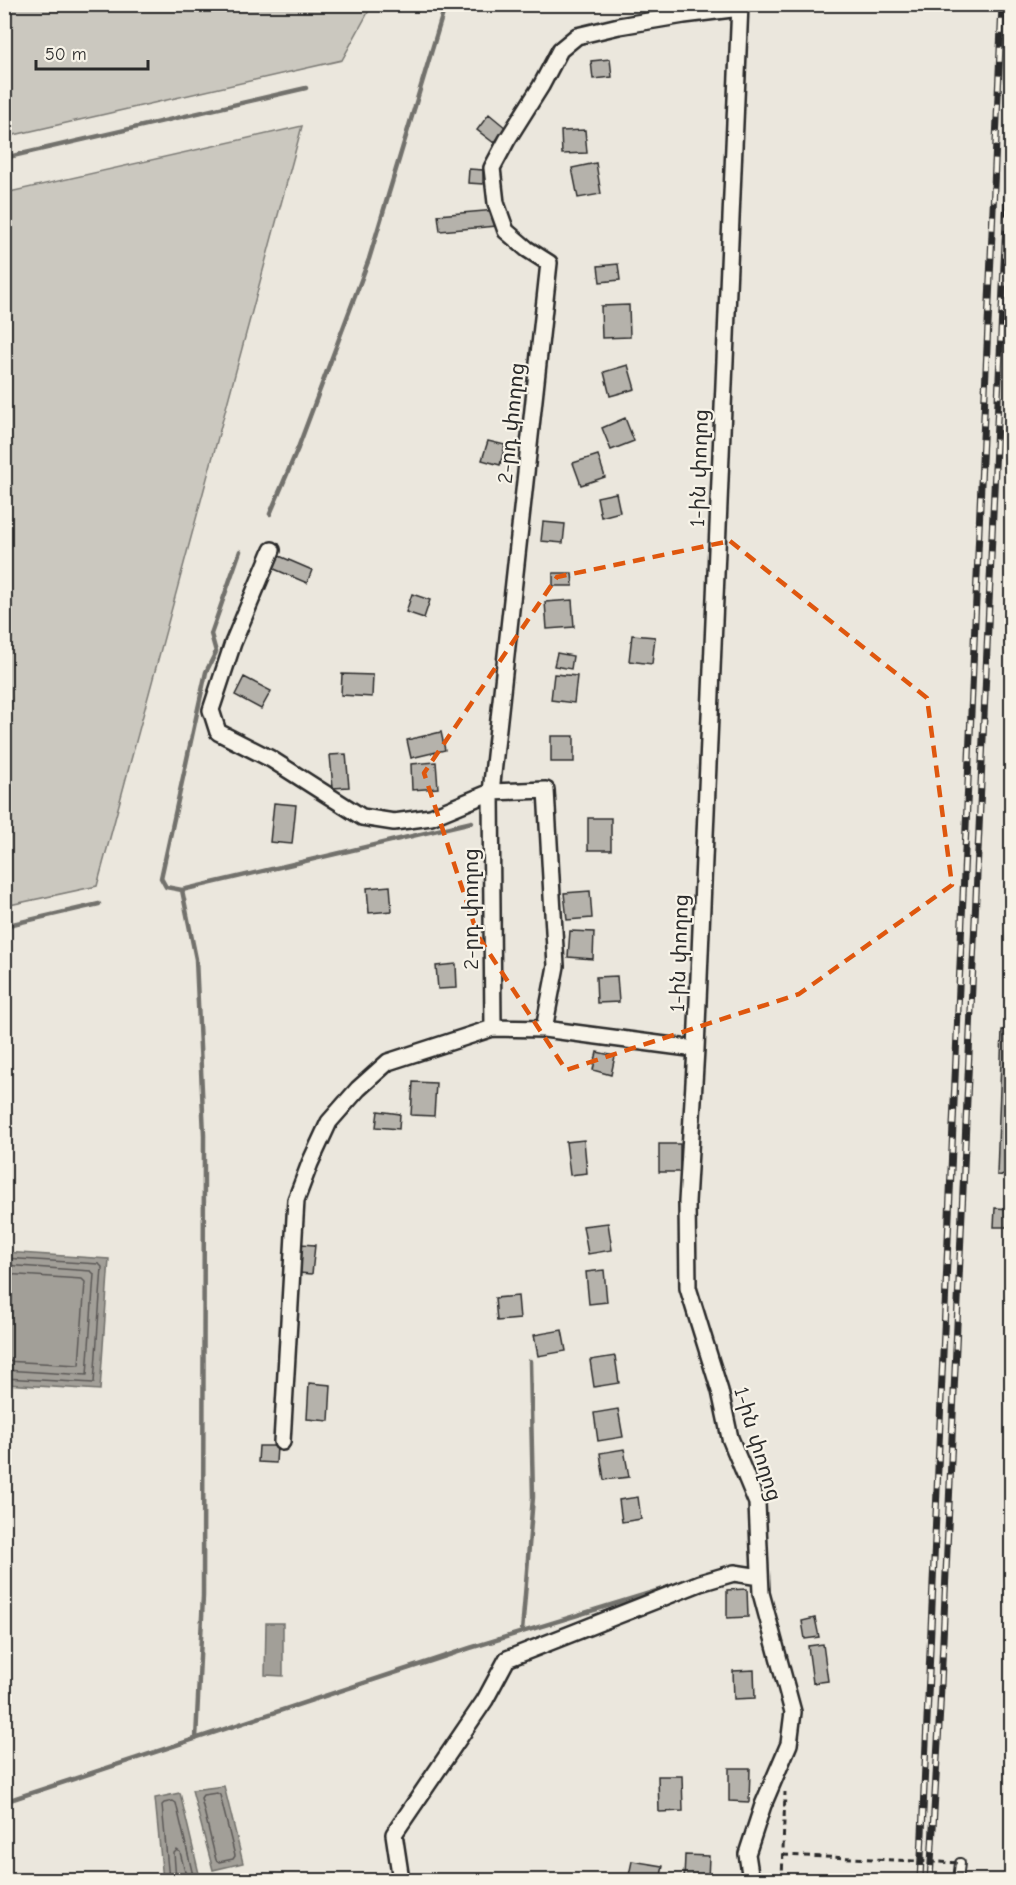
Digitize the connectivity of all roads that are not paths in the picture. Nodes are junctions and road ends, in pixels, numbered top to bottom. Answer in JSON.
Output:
{"nodes":[{"id":1,"x":740,"y":7,"type":"edge"},
{"id":2,"x":272,"y":550,"type":"dead end"},
{"id":3,"x":491,"y":792,"type":"junction"},
{"id":4,"x":493,"y":1028,"type":"junction"},
{"id":5,"x":544,"y":1029,"type":"junction"},
{"id":6,"x":696,"y":1049,"type":"junction"},
{"id":7,"x":282,"y":1442,"type":"dead end"},
{"id":8,"x":760,"y":1577,"type":"junction"},
{"id":9,"x":960,"y":1863,"type":"road end"},
{"id":10,"x":401,"y":1881,"type":"edge"},
{"id":11,"x":751,"y":1881,"type":"edge"},
{"id":12,"x":958,"y":1881,"type":"edge"}],
"edges":[{"from":1,"to":3,"type":"street","name":"2-րդ փողոց"},
{"from":1,"to":6,"type":"street","name":"1-ին փողոց"},
{"from":2,"to":3,"type":"street"},
{"from":3,"to":4,"type":"street","name":"2-րդ փողոց"},
{"from":3,"to":5,"type":"street"},
{"from":4,"to":5,"type":"street"},
{"from":4,"to":7,"type":"street"},
{"from":5,"to":6,"type":"street"},
{"from":6,"to":8,"type":"street","name":"1-ին փողոց"},
{"from":8,"to":10,"type":"street"},
{"from":8,"to":11,"type":"street","name":"1-ին փողոց"},
{"from":9,"to":12,"type":"lane"}]}
